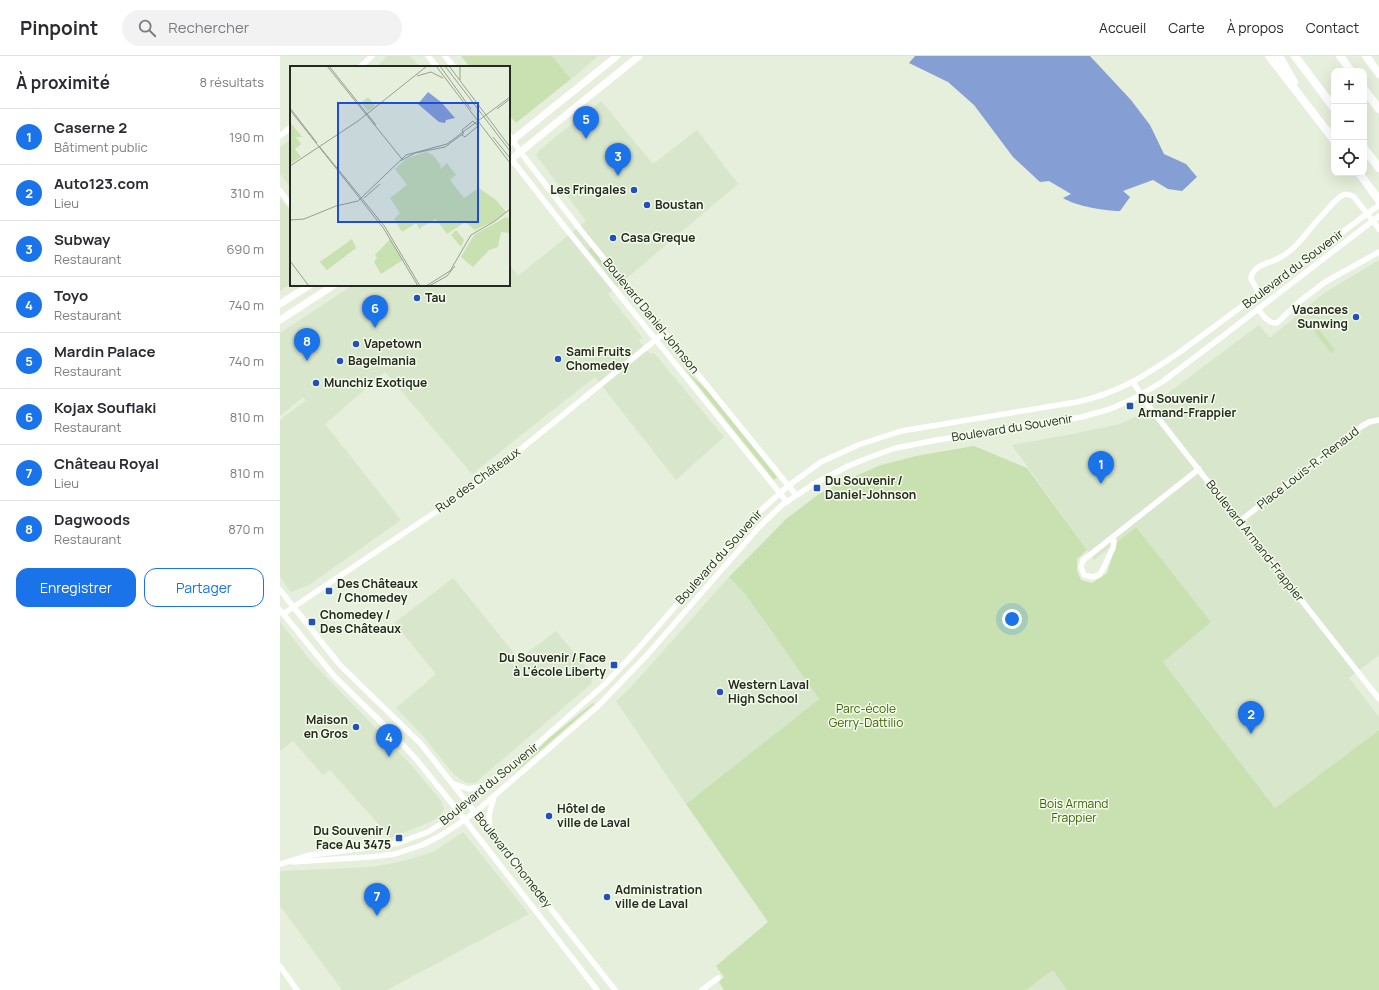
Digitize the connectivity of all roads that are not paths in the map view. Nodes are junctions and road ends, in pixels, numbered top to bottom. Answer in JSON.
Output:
{"nodes":[{"id":1,"x":372,"y":56,"type":"edge"},
{"id":2,"x":428,"y":56,"type":"edge"},
{"id":3,"x":445,"y":56,"type":"edge"},
{"id":4,"x":617,"y":56,"type":"edge"},
{"id":5,"x":639,"y":56,"type":"edge"},
{"id":6,"x":1269,"y":56,"type":"edge"},
{"id":7,"x":1279,"y":56,"type":"edge"},
{"id":8,"x":1294,"y":56,"type":"edge"},
{"id":9,"x":1340,"y":56,"type":"edge"},
{"id":10,"x":1362,"y":56,"type":"edge"},
{"id":11,"x":1366,"y":56,"type":"edge"},
{"id":12,"x":361,"y":66,"type":"edge"},
{"id":13,"x":436,"y":66,"type":"edge"},
{"id":14,"x":453,"y":66,"type":"edge"},
{"id":15,"x":1349,"y":68,"type":"edge"},
{"id":16,"x":1377,"y":71,"type":"edge"},
{"id":17,"x":1367,"y":92,"type":"edge"},
{"id":18,"x":1303,"y":98,"type":"junction"},
{"id":19,"x":1331,"y":104,"type":"edge"},
{"id":20,"x":1379,"y":108,"type":"edge"},
{"id":21,"x":290,"y":128,"type":"edge"},
{"id":22,"x":280,"y":136,"type":"edge"},
{"id":23,"x":1331,"y":136,"type":"edge"},
{"id":24,"x":510,"y":140,"type":"edge"},
{"id":25,"x":520,"y":151,"type":"junction"},
{"id":26,"x":1367,"y":152,"type":"edge"},
{"id":27,"x":510,"y":158,"type":"edge"},
{"id":28,"x":1379,"y":168,"type":"edge"},
{"id":29,"x":1361,"y":176,"type":"edge"},
{"id":30,"x":280,"y":191,"type":"edge"},
{"id":31,"x":1379,"y":200,"type":"edge"},
{"id":32,"x":290,"y":204,"type":"edge"},
{"id":33,"x":1379,"y":205,"type":"edge"},
{"id":34,"x":1379,"y":216,"type":"edge"},
{"id":35,"x":1379,"y":228,"type":"edge"},
{"id":36,"x":1379,"y":252,"type":"edge"},
{"id":37,"x":308,"y":286,"type":"edge"},
{"id":38,"x":332,"y":286,"type":"edge"},
{"id":39,"x":1259,"y":293,"type":"junction"},
{"id":40,"x":280,"y":304,"type":"edge"},
{"id":41,"x":1258,"y":309,"type":"junction"},
{"id":42,"x":280,"y":320,"type":"edge"},
{"id":43,"x":664,"y":333,"type":"junction"},
{"id":44,"x":656,"y":340,"type":"junction"},
{"id":45,"x":1133,"y":382,"type":"junction"},
{"id":46,"x":1141,"y":395,"type":"junction"},
{"id":47,"x":1379,"y":420,"type":"edge"},
{"id":48,"x":1199,"y":469,"type":"junction"},
{"id":49,"x":788,"y":486,"type":"junction"},
{"id":50,"x":780,"y":492,"type":"junction"},
{"id":51,"x":796,"y":496,"type":"junction"},
{"id":52,"x":787,"y":502,"type":"junction"},
{"id":53,"x":1240,"y":521,"type":"junction"},
{"id":54,"x":1112,"y":538,"type":"junction"},
{"id":55,"x":280,"y":590,"type":"edge"},
{"id":56,"x":293,"y":606,"type":"junction"},
{"id":57,"x":281,"y":612,"type":"edge"},
{"id":58,"x":1379,"y":699,"type":"edge"},
{"id":59,"x":492,"y":783,"type":"junction"},
{"id":60,"x":453,"y":784,"type":"junction"},
{"id":61,"x":495,"y":795,"type":"junction"},
{"id":62,"x":468,"y":804,"type":"junction"},
{"id":63,"x":458,"y":811,"type":"junction"},
{"id":64,"x":475,"y":812,"type":"junction"},
{"id":65,"x":464,"y":820,"type":"junction"},
{"id":66,"x":491,"y":832,"type":"junction"},
{"id":67,"x":280,"y":864,"type":"edge"},
{"id":68,"x":280,"y":966,"type":"edge"},
{"id":69,"x":718,"y":978,"type":"dead end"},
{"id":70,"x":297,"y":990,"type":"edge"},
{"id":71,"x":597,"y":990,"type":"edge"},
{"id":72,"x":614,"y":990,"type":"edge"},
{"id":73,"x":702,"y":990,"type":"edge"}],
"edges":[{"from":1,"to":12,"type":"street"},
{"from":2,"to":13,"type":"street"},
{"from":3,"to":14,"type":"street"},
{"from":4,"to":24,"type":"main road"},
{"from":5,"to":25,"type":"main road"},
{"from":6,"to":18,"type":"highway"},
{"from":7,"to":18,"type":"highway"},
{"from":8,"to":19,"type":"highway"},
{"from":9,"to":15,"type":"highway"},
{"from":10,"to":16,"type":"highway"},
{"from":11,"to":16,"type":"highway"},
{"from":17,"to":20,"type":"highway"},
{"from":18,"to":23,"type":"highway"},
{"from":21,"to":22,"type":"street"},
{"from":24,"to":25,"type":"street","name":"Boulevard Daniel-Johnson"},
{"from":25,"to":27,"type":"main road"},
{"from":25,"to":43,"type":"street","name":"Boulevard Daniel-Johnson"},
{"from":26,"to":28,"type":"highway"},
{"from":27,"to":44,"type":"street","name":"Boulevard Daniel-Johnson"},
{"from":29,"to":31,"type":"highway"},
{"from":30,"to":32,"type":"street"},
{"from":33,"to":39,"type":"street","name":"Boulevard du Souvenir"},
{"from":34,"to":41,"type":"street","name":"Boulevard du Souvenir"},
{"from":35,"to":39,"type":"street"},
{"from":36,"to":41,"type":"street"},
{"from":37,"to":40,"type":"main road"},
{"from":38,"to":42,"type":"main road"},
{"from":39,"to":45,"type":"street","name":"Boulevard du Souvenir"},
{"from":41,"to":46,"type":"street","name":"Boulevard du Souvenir"},
{"from":43,"to":44,"type":"street","name":"Rue des Châteaux"},
{"from":43,"to":49,"type":"street","name":"Boulevard Daniel-Johnson"},
{"from":44,"to":50,"type":"street","name":"Boulevard Daniel-Johnson"},
{"from":44,"to":56,"type":"street","name":"Rue des Châteaux"},
{"from":45,"to":46,"type":"street","name":"Boulevard Armand-Frappier"},
{"from":45,"to":49,"type":"street","name":"Boulevard du Souvenir"},
{"from":46,"to":48,"type":"street","name":"Boulevard Armand-Frappier"},
{"from":46,"to":51,"type":"street","name":"Boulevard du Souvenir"},
{"from":47,"to":53,"type":"street","name":"Place Louis-R.-Renaud"},
{"from":48,"to":53,"type":"street","name":"Boulevard Armand-Frappier"},
{"from":48,"to":54,"type":"street"},
{"from":49,"to":50,"type":"street","name":"Boulevard du Souvenir"},
{"from":49,"to":51,"type":"street","name":"Boulevard Daniel-Johnson"},
{"from":50,"to":52,"type":"street","name":"Boulevard Daniel-Johnson"},
{"from":50,"to":59,"type":"street","name":"Boulevard du Souvenir"},
{"from":51,"to":52,"type":"street","name":"Boulevard du Souvenir"},
{"from":52,"to":61,"type":"street","name":"Boulevard du Souvenir"},
{"from":53,"to":58,"type":"street","name":"Boulevard Armand-Frappier"},
{"from":54,"to":54,"type":"street"},
{"from":55,"to":56,"type":"street","name":"Boulevard Chomedey"},
{"from":56,"to":57,"type":"street","name":"Rue des Châteaux"},
{"from":56,"to":60,"type":"street","name":"Boulevard Chomedey"},
{"from":57,"to":63,"type":"street","name":"Boulevard Chomedey"},
{"from":59,"to":60,"type":"street"},
{"from":59,"to":62,"type":"street","name":"Boulevard du Souvenir"},
{"from":60,"to":62,"type":"street","name":"Boulevard Chomedey"},
{"from":61,"to":64,"type":"street","name":"Boulevard du Souvenir"},
{"from":61,"to":66,"type":"street"},
{"from":62,"to":63,"type":"street","name":"Boulevard du Souvenir"},
{"from":62,"to":64,"type":"street","name":"Boulevard Chomedey"},
{"from":63,"to":65,"type":"street","name":"Boulevard Chomedey"},
{"from":63,"to":67,"type":"street","name":"Boulevard du Souvenir"},
{"from":64,"to":65,"type":"street","name":"Boulevard du Souvenir"},
{"from":64,"to":66,"type":"street","name":"Boulevard Chomedey"},
{"from":65,"to":67,"type":"street","name":"Boulevard du Souvenir"},
{"from":65,"to":71,"type":"street","name":"Boulevard Chomedey"},
{"from":66,"to":72,"type":"street","name":"Boulevard Chomedey"},
{"from":68,"to":70,"type":"street"},
{"from":69,"to":73,"type":"street"}]}
